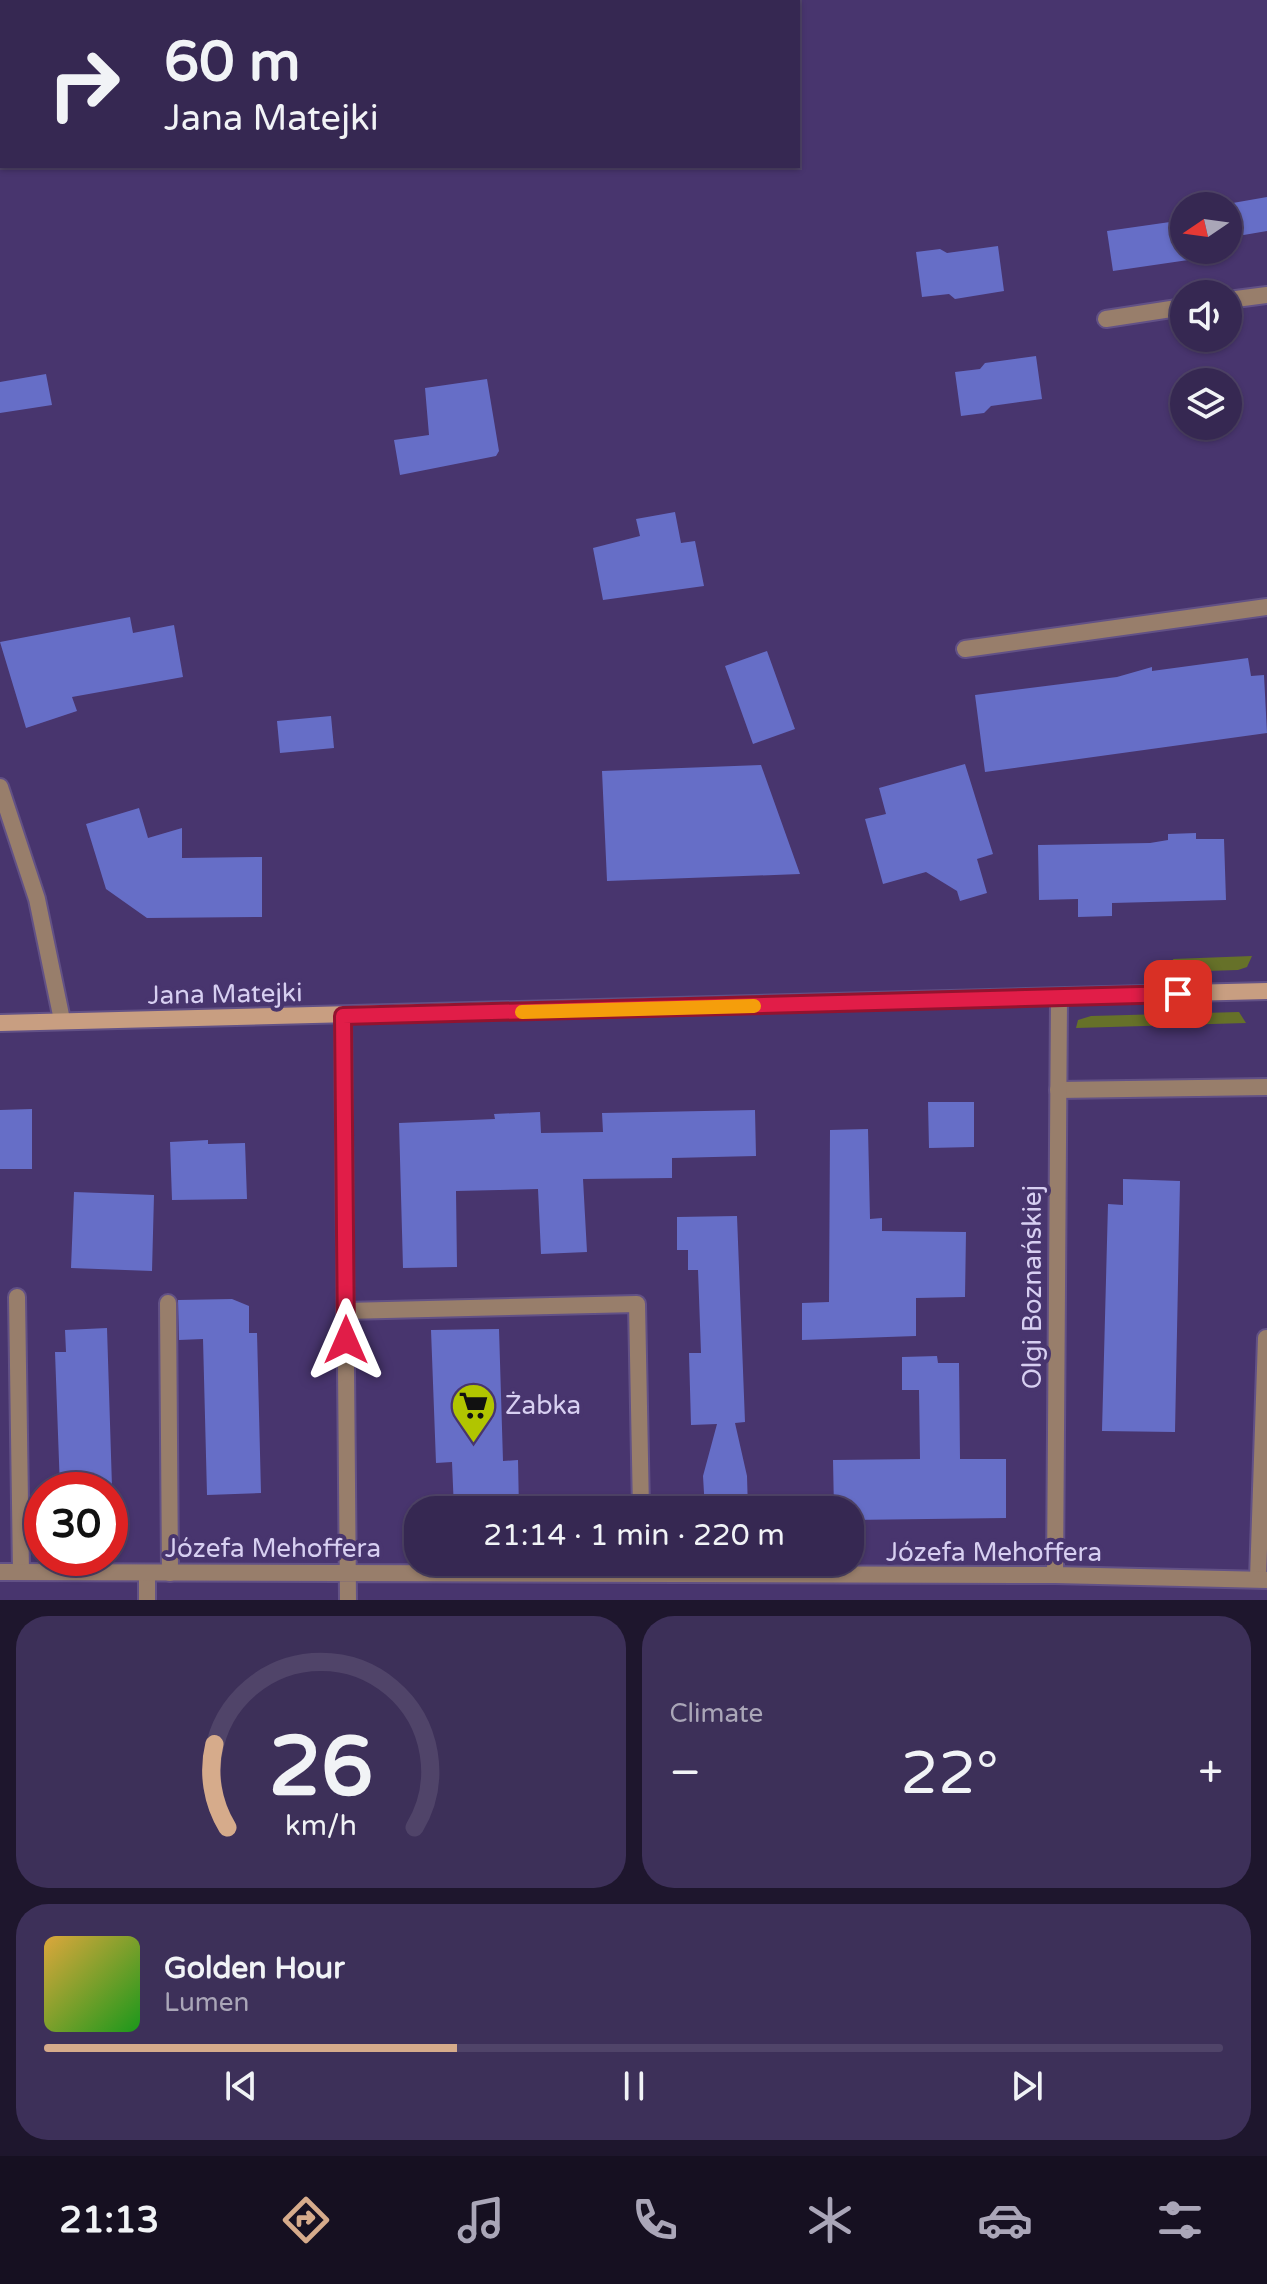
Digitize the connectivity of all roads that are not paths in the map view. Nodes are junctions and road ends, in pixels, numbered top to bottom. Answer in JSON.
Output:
{"nodes":[{"id":1,"x":1267,"y":295,"type":"edge"},
{"id":2,"x":1242,"y":298,"type":"edge"},
{"id":3,"x":1170,"y":309,"type":"edge"},
{"id":4,"x":1106,"y":319,"type":"dead end"},
{"id":5,"x":1267,"y":607,"type":"edge"},
{"id":6,"x":965,"y":649,"type":"dead end"},
{"id":7,"x":0,"y":787,"type":"edge"},
{"id":8,"x":1267,"y":991,"type":"edge"},
{"id":9,"x":1059,"y":999,"type":"junction"},
{"id":10,"x":343,"y":1016,"type":"junction"},
{"id":11,"x":62,"y":1020,"type":"junction"},
{"id":12,"x":0,"y":1023,"type":"edge"},
{"id":13,"x":1267,"y":1087,"type":"edge"},
{"id":14,"x":1058,"y":1090,"type":"junction"},
{"id":15,"x":17,"y":1297,"type":"dead end"},
{"id":16,"x":168,"y":1303,"type":"dead end"},
{"id":17,"x":345,"y":1311,"type":"junction"},
{"id":18,"x":1266,"y":1338,"type":"edge"},
{"id":19,"x":1266,"y":1377,"type":"edge"},
{"id":20,"x":641,"y":1496,"type":"edge"},
{"id":21,"x":347,"y":1571,"type":"junction"},
{"id":22,"x":404,"y":1571,"type":"edge"},
{"id":23,"x":0,"y":1572,"type":"edge"},
{"id":24,"x":21,"y":1572,"type":"junction"},
{"id":25,"x":864,"y":1572,"type":"edge"},
{"id":26,"x":147,"y":1573,"type":"junction"},
{"id":27,"x":170,"y":1573,"type":"junction"},
{"id":28,"x":1055,"y":1575,"type":"junction"},
{"id":29,"x":1263,"y":1579,"type":"edge"},
{"id":30,"x":147,"y":1600,"type":"edge"},
{"id":31,"x":348,"y":1600,"type":"edge"}],
"edges":[{"from":1,"to":2,"type":"street"},
{"from":3,"to":4,"type":"street"},
{"from":5,"to":6,"type":"street"},
{"from":7,"to":11,"type":"street"},
{"from":8,"to":9,"type":"street","name":"Jana Matejki"},
{"from":9,"to":10,"type":"street","name":"Jana Matejki"},
{"from":9,"to":14,"type":"street","name":"Olgi Boznańskiej"},
{"from":10,"to":11,"type":"street","name":"Jana Matejki"},
{"from":10,"to":17,"type":"street"},
{"from":11,"to":12,"type":"street","name":"Jana Matejki"},
{"from":13,"to":14,"type":"street"},
{"from":14,"to":28,"type":"street","name":"Olgi Boznańskiej"},
{"from":15,"to":24,"type":"street"},
{"from":16,"to":27,"type":"street"},
{"from":17,"to":20,"type":"street"},
{"from":17,"to":21,"type":"street"},
{"from":18,"to":19,"type":"street"},
{"from":19,"to":29,"type":"street"},
{"from":21,"to":22,"type":"street","name":"Józefa Mehoffera"},
{"from":21,"to":27,"type":"street","name":"Józefa Mehoffera"},
{"from":21,"to":31,"type":"street"},
{"from":23,"to":24,"type":"street","name":"Józefa Mehoffera"},
{"from":24,"to":26,"type":"street","name":"Józefa Mehoffera"},
{"from":25,"to":28,"type":"street","name":"Józefa Mehoffera"},
{"from":26,"to":27,"type":"street","name":"Józefa Mehoffera"},
{"from":26,"to":30,"type":"street"},
{"from":28,"to":29,"type":"street","name":"Józefa Mehoffera"}]}
